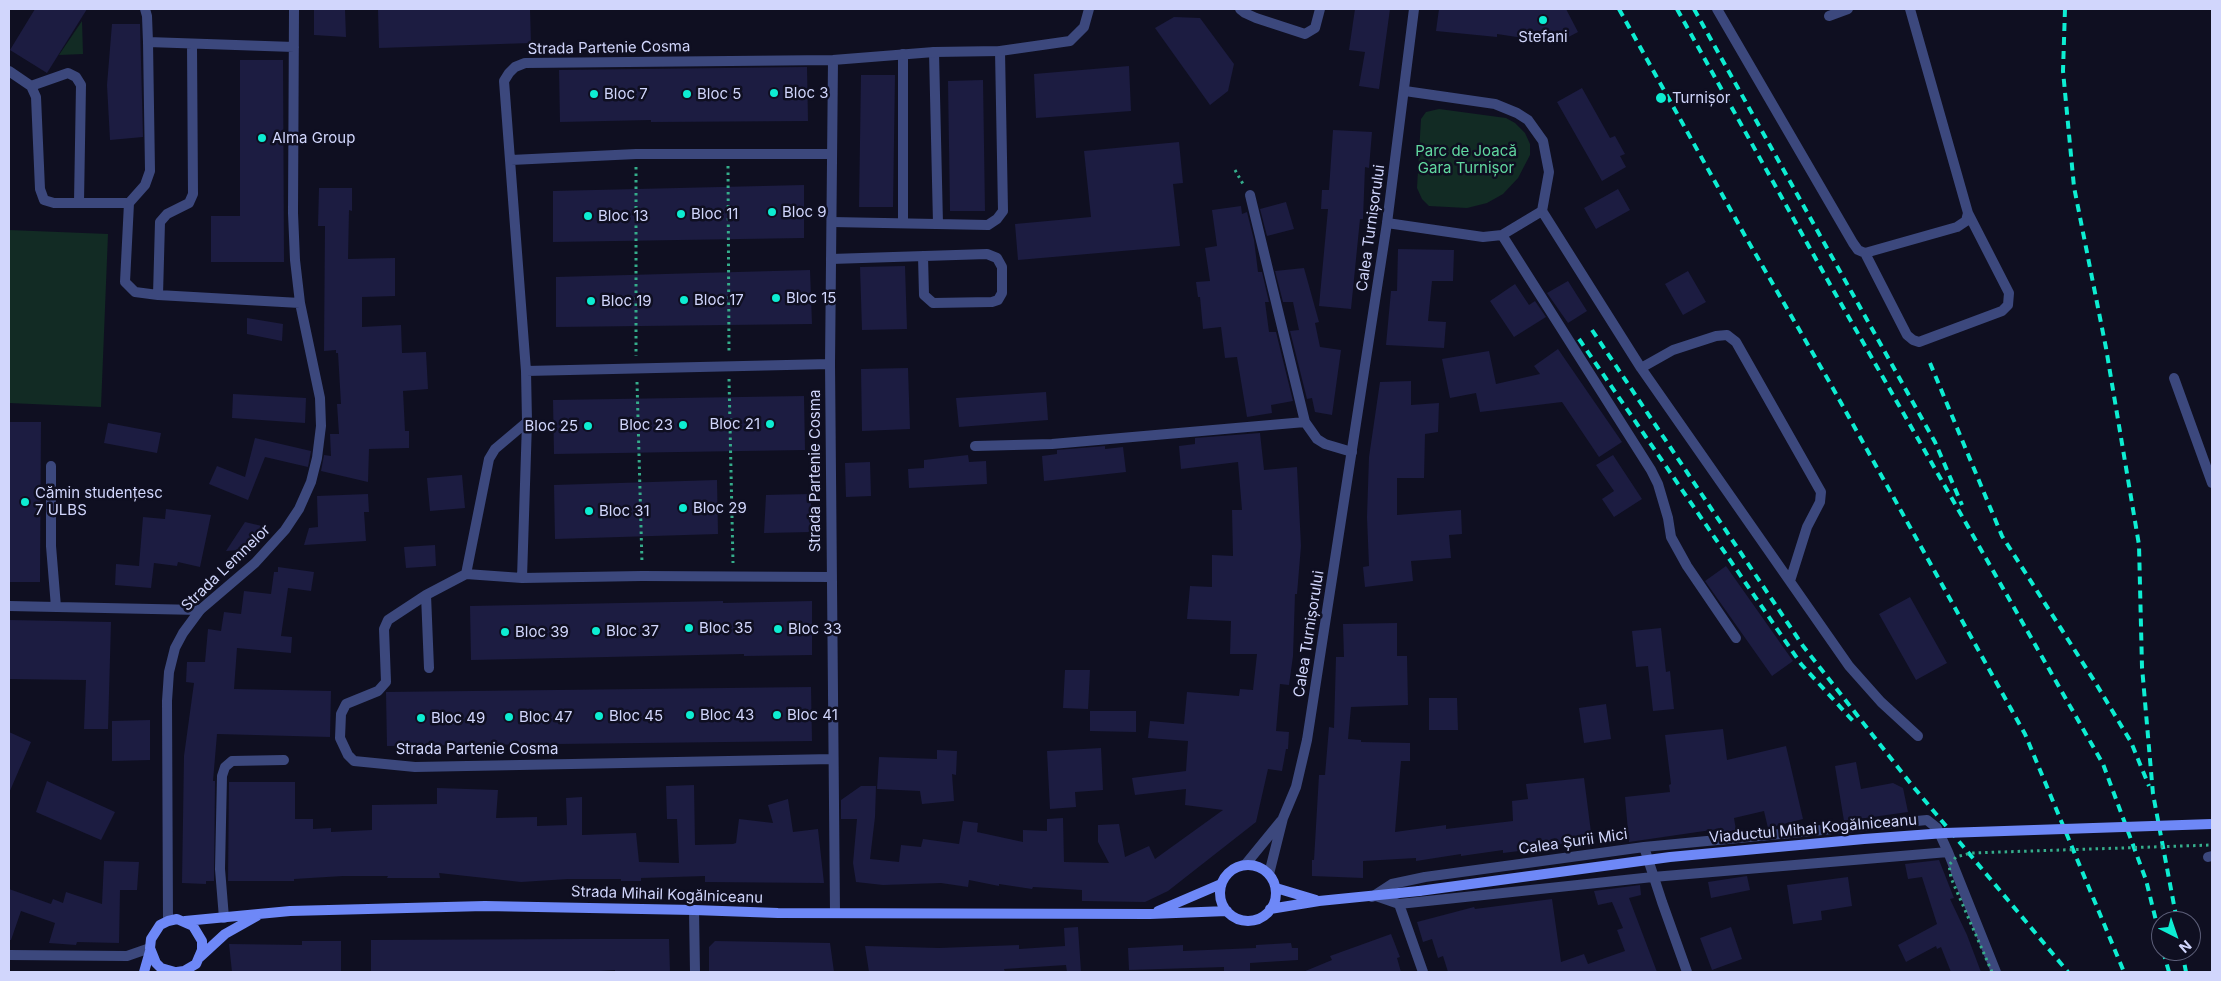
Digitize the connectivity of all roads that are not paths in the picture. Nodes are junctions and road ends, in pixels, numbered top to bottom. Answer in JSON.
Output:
{"nodes":[{"id":1,"x":145,"y":9,"type":"edge"},
{"id":2,"x":294,"y":9,"type":"edge"},
{"id":3,"x":1089,"y":9,"type":"edge"},
{"id":4,"x":1240,"y":9,"type":"edge"},
{"id":5,"x":1320,"y":9,"type":"edge"},
{"id":6,"x":1414,"y":9,"type":"edge"},
{"id":7,"x":1717,"y":9,"type":"edge"},
{"id":8,"x":1848,"y":9,"type":"edge"},
{"id":9,"x":1910,"y":9,"type":"edge"},
{"id":10,"x":1829,"y":16,"type":"dead end"},
{"id":11,"x":148,"y":42,"type":"junction"},
{"id":12,"x":192,"y":45,"type":"junction"},
{"id":13,"x":294,"y":47,"type":"junction"},
{"id":14,"x":1000,"y":51,"type":"junction"},
{"id":15,"x":934,"y":52,"type":"junction"},
{"id":16,"x":903,"y":54,"type":"junction"},
{"id":17,"x":833,"y":60,"type":"junction"},
{"id":18,"x":9,"y":71,"type":"edge"},
{"id":19,"x":31,"y":86,"type":"junction"},
{"id":20,"x":1405,"y":91,"type":"junction"},
{"id":21,"x":831,"y":154,"type":"junction"},
{"id":22,"x":510,"y":160,"type":"junction"},
{"id":23,"x":1250,"y":194,"type":"dead end"},
{"id":24,"x":79,"y":202,"type":"junction"},
{"id":25,"x":129,"y":203,"type":"junction"},
{"id":26,"x":1542,"y":211,"type":"junction"},
{"id":27,"x":1968,"y":213,"type":"junction"},
{"id":28,"x":832,"y":222,"type":"junction"},
{"id":29,"x":1387,"y":223,"type":"junction"},
{"id":30,"x":903,"y":224,"type":"junction"},
{"id":31,"x":938,"y":224,"type":"junction"},
{"id":32,"x":1502,"y":235,"type":"junction"},
{"id":33,"x":1865,"y":253,"type":"junction"},
{"id":34,"x":923,"y":256,"type":"junction"},
{"id":35,"x":831,"y":259,"type":"junction"},
{"id":36,"x":158,"y":295,"type":"junction"},
{"id":37,"x":300,"y":303,"type":"junction"},
{"id":38,"x":830,"y":364,"type":"junction"},
{"id":39,"x":1641,"y":368,"type":"junction"},
{"id":40,"x":526,"y":371,"type":"junction"},
{"id":41,"x":2174,"y":378,"type":"dead end"},
{"id":42,"x":527,"y":422,"type":"junction"},
{"id":43,"x":1304,"y":422,"type":"junction"},
{"id":44,"x":975,"y":446,"type":"dead end"},
{"id":45,"x":1352,"y":452,"type":"junction"},
{"id":46,"x":51,"y":466,"type":"dead end"},
{"id":47,"x":2212,"y":483,"type":"edge"},
{"id":48,"x":466,"y":574,"type":"junction"},
{"id":49,"x":831,"y":577,"type":"junction"},
{"id":50,"x":522,"y":578,"type":"junction"},
{"id":51,"x":1790,"y":581,"type":"junction"},
{"id":52,"x":426,"y":595,"type":"junction"},
{"id":53,"x":9,"y":606,"type":"edge"},
{"id":54,"x":56,"y":607,"type":"junction"},
{"id":55,"x":200,"y":610,"type":"junction"},
{"id":56,"x":1736,"y":638,"type":"dead end"},
{"id":57,"x":429,"y":668,"type":"dead end"},
{"id":58,"x":1918,"y":736,"type":"dead end"},
{"id":59,"x":833,"y":759,"type":"junction"},
{"id":60,"x":284,"y":760,"type":"dead end"},
{"id":61,"x":1283,"y":818,"type":"junction"},
{"id":62,"x":2212,"y":824,"type":"edge"},
{"id":63,"x":1644,"y":848,"type":"junction"},
{"id":64,"x":1948,"y":852,"type":"junction"},
{"id":65,"x":1245,"y":865,"type":"junction"},
{"id":66,"x":1269,"y":874,"type":"junction"},
{"id":67,"x":1654,"y":878,"type":"junction"},
{"id":68,"x":1221,"y":884,"type":"junction"},
{"id":69,"x":1276,"y":888,"type":"junction"},
{"id":70,"x":1374,"y":896,"type":"junction"},
{"id":71,"x":1319,"y":901,"type":"junction"},
{"id":72,"x":1399,"y":904,"type":"junction"},
{"id":73,"x":1270,"y":909,"type":"junction"},
{"id":74,"x":694,"y":910,"type":"junction"},
{"id":75,"x":1227,"y":911,"type":"junction"},
{"id":76,"x":262,"y":913,"type":"junction"},
{"id":77,"x":835,"y":913,"type":"junction"},
{"id":78,"x":1150,"y":914,"type":"junction"},
{"id":79,"x":224,"y":918,"type":"junction"},
{"id":80,"x":168,"y":921,"type":"junction"},
{"id":81,"x":185,"y":921,"type":"junction"},
{"id":82,"x":150,"y":949,"type":"junction"},
{"id":83,"x":9,"y":955,"type":"edge"},
{"id":84,"x":199,"y":958,"type":"junction"},
{"id":85,"x":189,"y":970,"type":"edge"},
{"id":86,"x":144,"y":972,"type":"edge"},
{"id":87,"x":176,"y":972,"type":"edge"},
{"id":88,"x":695,"y":972,"type":"edge"},
{"id":89,"x":1423,"y":972,"type":"edge"},
{"id":90,"x":1687,"y":972,"type":"edge"},
{"id":91,"x":1994,"y":972,"type":"edge"}],
"edges":[{"from":1,"to":11,"type":"street"},
{"from":2,"to":13,"type":"street","name":"Strada Lemnelor"},
{"from":3,"to":14,"type":"street","name":"Strada Partenie Cosma"},
{"from":4,"to":5,"type":"street"},
{"from":6,"to":20,"type":"street","name":"Calea Turnișorului"},
{"from":7,"to":33,"type":"street"},
{"from":8,"to":10,"type":"street"},
{"from":9,"to":27,"type":"street"},
{"from":11,"to":12,"type":"street"},
{"from":11,"to":25,"type":"street"},
{"from":12,"to":13,"type":"street"},
{"from":12,"to":36,"type":"street"},
{"from":13,"to":37,"type":"street","name":"Strada Lemnelor"},
{"from":14,"to":15,"type":"street","name":"Strada Partenie Cosma"},
{"from":14,"to":31,"type":"street"},
{"from":15,"to":16,"type":"street","name":"Strada Partenie Cosma"},
{"from":15,"to":31,"type":"street"},
{"from":16,"to":17,"type":"street","name":"Strada Partenie Cosma"},
{"from":16,"to":30,"type":"street"},
{"from":17,"to":21,"type":"street","name":"Strada Partenie Cosma"},
{"from":17,"to":22,"type":"street","name":"Strada Partenie Cosma"},
{"from":18,"to":19,"type":"street"},
{"from":19,"to":24,"type":"street"},
{"from":19,"to":24,"type":"street"},
{"from":20,"to":26,"type":"street"},
{"from":20,"to":29,"type":"street","name":"Calea Turnișorului"},
{"from":21,"to":22,"type":"street"},
{"from":21,"to":28,"type":"street","name":"Strada Partenie Cosma"},
{"from":22,"to":40,"type":"street","name":"Strada Partenie Cosma"},
{"from":23,"to":43,"type":"street"},
{"from":24,"to":25,"type":"street"},
{"from":25,"to":36,"type":"street"},
{"from":26,"to":32,"type":"street"},
{"from":26,"to":39,"type":"street"},
{"from":27,"to":33,"type":"street"},
{"from":27,"to":33,"type":"street"},
{"from":28,"to":30,"type":"street"},
{"from":28,"to":35,"type":"street","name":"Strada Partenie Cosma"},
{"from":29,"to":32,"type":"street"},
{"from":29,"to":45,"type":"street","name":"Calea Turnișorului"},
{"from":30,"to":31,"type":"street"},
{"from":32,"to":56,"type":"street"},
{"from":34,"to":34,"type":"street"},
{"from":34,"to":35,"type":"street"},
{"from":35,"to":38,"type":"street","name":"Strada Partenie Cosma"},
{"from":36,"to":37,"type":"street"},
{"from":37,"to":55,"type":"street","name":"Strada Lemnelor"},
{"from":38,"to":40,"type":"street"},
{"from":38,"to":49,"type":"street","name":"Strada Partenie Cosma"},
{"from":39,"to":51,"type":"street"},
{"from":39,"to":51,"type":"street"},
{"from":40,"to":42,"type":"street","name":"Strada Partenie Cosma"},
{"from":41,"to":47,"type":"street"},
{"from":42,"to":48,"type":"street"},
{"from":42,"to":50,"type":"street","name":"Strada Partenie Cosma"},
{"from":43,"to":44,"type":"street"},
{"from":43,"to":45,"type":"street"},
{"from":45,"to":61,"type":"street","name":"Calea Turnișorului"},
{"from":46,"to":54,"type":"street"},
{"from":48,"to":50,"type":"street"},
{"from":48,"to":52,"type":"street","name":"Strada Partenie Cosma"},
{"from":49,"to":50,"type":"street"},
{"from":49,"to":59,"type":"street","name":"Strada Partenie Cosma"},
{"from":51,"to":58,"type":"street"},
{"from":52,"to":57,"type":"street"},
{"from":52,"to":59,"type":"street","name":"Strada Partenie Cosma"},
{"from":53,"to":54,"type":"street"},
{"from":54,"to":55,"type":"street"},
{"from":55,"to":80,"type":"street","name":"Strada Lemnelor"},
{"from":59,"to":77,"type":"street","name":"Strada Partenie Cosma"},
{"from":60,"to":79,"type":"street"},
{"from":61,"to":65,"type":"street","name":"Calea Turnișorului"},
{"from":61,"to":66,"type":"street","name":"Calea Turnișorului"},
{"from":62,"to":70,"type":"main road","name":"Viaductul Mihai Kogălniceanu","bridge":true},
{"from":63,"to":64,"type":"street"},
{"from":63,"to":67,"type":"street","name":"Calea Șurii Mici"},
{"from":63,"to":70,"type":"street","name":"Calea Șurii Mici"},
{"from":64,"to":67,"type":"street"},
{"from":64,"to":91,"type":"street"},
{"from":65,"to":66,"type":"main road"},
{"from":65,"to":68,"type":"main road"},
{"from":66,"to":69,"type":"main road"},
{"from":67,"to":72,"type":"street","name":"Calea Șurii Mici"},
{"from":67,"to":90,"type":"street"},
{"from":68,"to":75,"type":"main road"},
{"from":68,"to":78,"type":"main road","name":"Strada Mihail Kogălniceanu"},
{"from":69,"to":71,"type":"main road","name":"Calea Șurii Mici"},
{"from":69,"to":73,"type":"main road"},
{"from":70,"to":71,"type":"main road","name":"Calea Șurii Mici"},
{"from":70,"to":72,"type":"street","name":"Calea Șurii Mici"},
{"from":71,"to":73,"type":"main road","name":"Calea Șurii Mici"},
{"from":72,"to":89,"type":"street"},
{"from":73,"to":75,"type":"main road"},
{"from":74,"to":76,"type":"main road","name":"Strada Mihail Kogălniceanu"},
{"from":74,"to":77,"type":"main road","name":"Strada Mihail Kogălniceanu"},
{"from":74,"to":88,"type":"street"},
{"from":75,"to":78,"type":"main road","name":"Strada Mihail Kogălniceanu"},
{"from":76,"to":79,"type":"main road"},
{"from":76,"to":84,"type":"main road","name":"Strada Mihail Kogălniceanu"},
{"from":77,"to":78,"type":"main road","name":"Strada Mihail Kogălniceanu"},
{"from":79,"to":81,"type":"main road"},
{"from":80,"to":81,"type":"main road"},
{"from":80,"to":82,"type":"main road"},
{"from":81,"to":84,"type":"main road"},
{"from":82,"to":83,"type":"street"},
{"from":82,"to":86,"type":"main road"},
{"from":82,"to":87,"type":"main road"},
{"from":84,"to":85,"type":"main road"},
{"from":85,"to":87,"type":"main road"}]}
